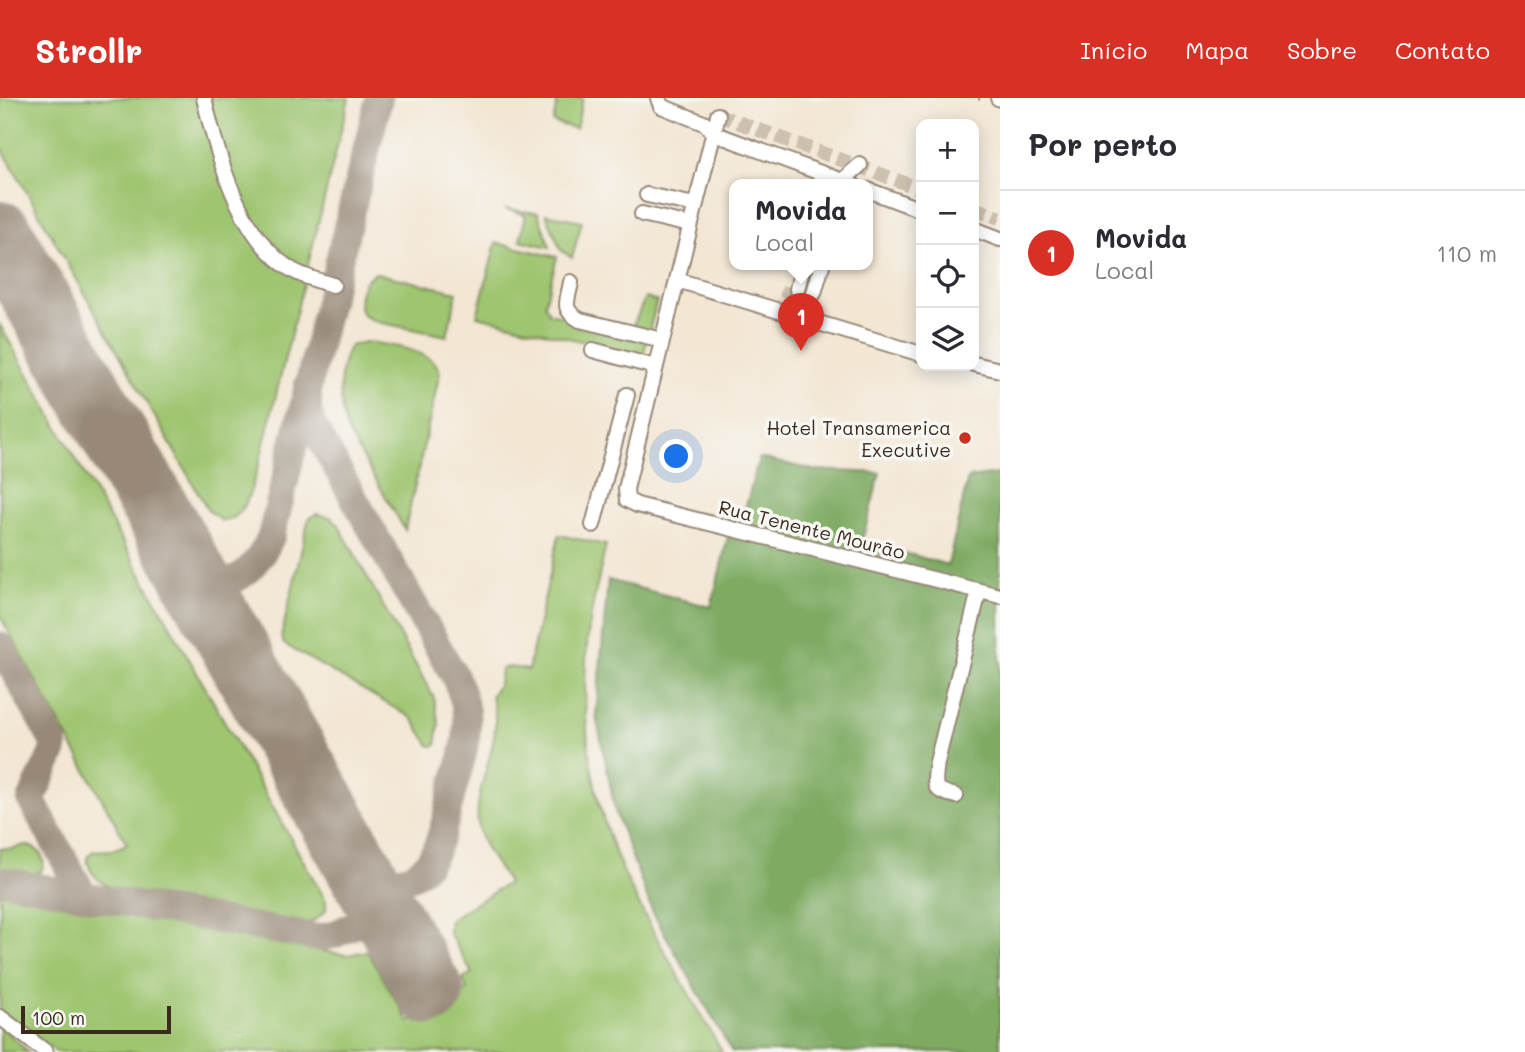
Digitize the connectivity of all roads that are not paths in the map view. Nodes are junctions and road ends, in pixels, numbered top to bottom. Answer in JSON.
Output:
{"nodes":[{"id":1,"x":658,"y":98,"type":"edge"},
{"id":2,"x":207,"y":100,"type":"edge"},
{"id":3,"x":718,"y":115,"type":"dead end"},
{"id":4,"x":713,"y":133,"type":"junction"},
{"id":5,"x":860,"y":165,"type":"dead end"},
{"id":6,"x":837,"y":179,"type":"edge"},
{"id":7,"x":851,"y":179,"type":"edge"},
{"id":8,"x":873,"y":192,"type":"edge"},
{"id":9,"x":647,"y":195,"type":"dead end"},
{"id":10,"x":695,"y":205,"type":"junction"},
{"id":11,"x":916,"y":208,"type":"edge"},
{"id":12,"x":642,"y":214,"type":"dead end"},
{"id":13,"x":690,"y":225,"type":"junction"},
{"id":14,"x":979,"y":231,"type":"edge"},
{"id":15,"x":1000,"y":239,"type":"edge"},
{"id":16,"x":796,"y":270,"type":"edge"},
{"id":17,"x":802,"y":270,"type":"edge"},
{"id":18,"x":813,"y":270,"type":"edge"},
{"id":19,"x":819,"y":270,"type":"edge"},
{"id":20,"x":677,"y":280,"type":"junction"},
{"id":21,"x":571,"y":282,"type":"dead end"},
{"id":22,"x":332,"y":285,"type":"dead end"},
{"id":23,"x":698,"y":286,"type":"junction"},
{"id":24,"x":799,"y":302,"type":"junction"},
{"id":25,"x":671,"y":303,"type":"junction"},
{"id":26,"x":662,"y":340,"type":"junction"},
{"id":27,"x":593,"y":350,"type":"dead end"},
{"id":28,"x":916,"y":352,"type":"edge"},
{"id":29,"x":979,"y":365,"type":"edge"},
{"id":30,"x":655,"y":367,"type":"junction"},
{"id":31,"x":1000,"y":370,"type":"edge"},
{"id":32,"x":626,"y":395,"type":"dead end"},
{"id":33,"x":621,"y":419,"type":"junction"},
{"id":34,"x":641,"y":424,"type":"junction"},
{"id":35,"x":593,"y":525,"type":"dead end"},
{"id":36,"x":979,"y":591,"type":"junction"},
{"id":37,"x":1000,"y":596,"type":"edge"},
{"id":38,"x":956,"y":796,"type":"dead end"},
{"id":39,"x":0,"y":1017,"type":"edge"},
{"id":40,"x":46,"y":1052,"type":"edge"}],
"edges":[{"from":1,"to":4,"type":"street"},
{"from":2,"to":22,"type":"street"},
{"from":3,"to":4,"type":"street"},
{"from":4,"to":6,"type":"street"},
{"from":4,"to":10,"type":"street"},
{"from":5,"to":7,"type":"street"},
{"from":8,"to":11,"type":"street"},
{"from":9,"to":10,"type":"street"},
{"from":10,"to":13,"type":"street"},
{"from":12,"to":13,"type":"street"},
{"from":13,"to":20,"type":"street"},
{"from":14,"to":15,"type":"street"},
{"from":16,"to":24,"type":"street"},
{"from":17,"to":24,"type":"street"},
{"from":18,"to":24,"type":"street"},
{"from":19,"to":24,"type":"street"},
{"from":20,"to":23,"type":"street"},
{"from":20,"to":25,"type":"street"},
{"from":21,"to":26,"type":"street"},
{"from":23,"to":24,"type":"street"},
{"from":23,"to":25,"type":"street"},
{"from":24,"to":28,"type":"street"},
{"from":25,"to":26,"type":"street"},
{"from":26,"to":30,"type":"street"},
{"from":27,"to":30,"type":"street"},
{"from":29,"to":31,"type":"street"},
{"from":30,"to":34,"type":"street"},
{"from":32,"to":33,"type":"street"},
{"from":33,"to":34,"type":"street"},
{"from":33,"to":35,"type":"street"},
{"from":34,"to":36,"type":"street","name":"Rua Tenente Mourão"},
{"from":36,"to":37,"type":"street","name":"Rua Tenente Mourão"},
{"from":36,"to":38,"type":"street"},
{"from":39,"to":40,"type":"street"}]}
